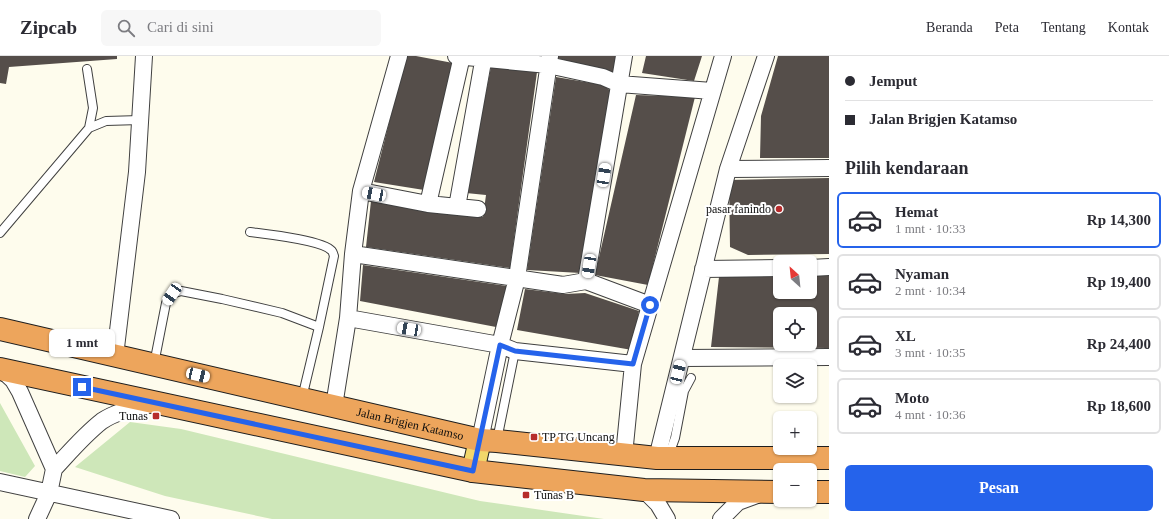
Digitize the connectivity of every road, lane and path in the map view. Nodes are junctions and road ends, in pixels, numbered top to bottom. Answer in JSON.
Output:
{"nodes":[{"id":1,"x":144,"y":56,"type":"edge"},
{"id":2,"x":399,"y":56,"type":"edge"},
{"id":3,"x":460,"y":56,"type":"edge"},
{"id":4,"x":624,"y":56,"type":"edge"},
{"id":5,"x":723,"y":56,"type":"edge"},
{"id":6,"x":766,"y":56,"type":"edge"},
{"id":7,"x":483,"y":58,"type":"edge"},
{"id":8,"x":549,"y":61,"type":"edge"},
{"id":9,"x":87,"y":69,"type":"dead end"},
{"id":10,"x":618,"y":84,"type":"junction"},
{"id":11,"x":712,"y":91,"type":"junction"},
{"id":12,"x":140,"y":120,"type":"junction"},
{"id":13,"x":89,"y":128,"type":"junction"},
{"id":14,"x":829,"y":168,"type":"edge"},
{"id":15,"x":728,"y":169,"type":"junction"},
{"id":16,"x":361,"y":191,"type":"junction"},
{"id":17,"x":428,"y":204,"type":"junction"},
{"id":18,"x":457,"y":207,"type":"junction"},
{"id":19,"x":478,"y":209,"type":"dead end"},
{"id":20,"x":250,"y":232,"type":"dead end"},
{"id":21,"x":0,"y":233,"type":"edge"},
{"id":22,"x":353,"y":254,"type":"junction"},
{"id":23,"x":829,"y":267,"type":"edge"},
{"id":24,"x":773,"y":268,"type":"edge"},
{"id":25,"x":817,"y":268,"type":"edge"},
{"id":26,"x":704,"y":269,"type":"junction"},
{"id":27,"x":517,"y":278,"type":"junction"},
{"id":28,"x":586,"y":281,"type":"junction"},
{"id":29,"x":650,"y":305,"type":"junction"},
{"id":30,"x":348,"y":318,"type":"junction"},
{"id":31,"x":319,"y":327,"type":"junction"},
{"id":32,"x":0,"y":329,"type":"edge"},
{"id":33,"x":500,"y":345,"type":"junction"},
{"id":34,"x":515,"y":351,"type":"junction"},
{"id":35,"x":115,"y":356,"type":"junction"},
{"id":36,"x":829,"y":357,"type":"edge"},
{"id":37,"x":682,"y":358,"type":"junction"},
{"id":38,"x":154,"y":364,"type":"junction"},
{"id":39,"x":633,"y":364,"type":"junction"},
{"id":40,"x":0,"y":369,"type":"edge"},
{"id":41,"x":691,"y":378,"type":"dead end"},
{"id":42,"x":302,"y":399,"type":"junction"},
{"id":43,"x":155,"y":403,"type":"junction"},
{"id":44,"x":334,"y":406,"type":"junction"},
{"id":45,"x":488,"y":440,"type":"junction"},
{"id":46,"x":624,"y":455,"type":"junction"},
{"id":47,"x":663,"y":458,"type":"junction"},
{"id":48,"x":829,"y":458,"type":"edge"},
{"id":49,"x":54,"y":469,"type":"junction"},
{"id":50,"x":473,"y":471,"type":"junction"},
{"id":51,"x":0,"y":482,"type":"edge"},
{"id":52,"x":644,"y":490,"type":"junction"},
{"id":53,"x":773,"y":492,"type":"edge"},
{"id":54,"x":817,"y":492,"type":"edge"},
{"id":55,"x":829,"y":492,"type":"edge"},
{"id":56,"x":49,"y":493,"type":"junction"},
{"id":57,"x":37,"y":519,"type":"edge"},
{"id":58,"x":171,"y":519,"type":"edge"},
{"id":59,"x":667,"y":519,"type":"edge"},
{"id":60,"x":721,"y":519,"type":"edge"}],
"edges":[{"from":1,"to":12,"type":"street"},
{"from":2,"to":16,"type":"street"},
{"from":3,"to":7,"type":"street"},
{"from":3,"to":17,"type":"street"},
{"from":4,"to":10,"type":"street"},
{"from":5,"to":11,"type":"street"},
{"from":6,"to":15,"type":"street"},
{"from":7,"to":8,"type":"street"},
{"from":7,"to":18,"type":"street"},
{"from":8,"to":10,"type":"street"},
{"from":8,"to":27,"type":"street"},
{"from":9,"to":13,"type":"lane"},
{"from":10,"to":11,"type":"street"},
{"from":10,"to":28,"type":"street"},
{"from":11,"to":29,"type":"street"},
{"from":12,"to":13,"type":"lane"},
{"from":12,"to":35,"type":"street"},
{"from":13,"to":21,"type":"lane"},
{"from":14,"to":15,"type":"street"},
{"from":15,"to":26,"type":"street"},
{"from":16,"to":17,"type":"street"},
{"from":16,"to":22,"type":"street"},
{"from":17,"to":18,"type":"street"},
{"from":18,"to":19,"type":"street"},
{"from":20,"to":31,"type":"lane"},
{"from":22,"to":27,"type":"street"},
{"from":22,"to":30,"type":"street"},
{"from":23,"to":25,"type":"street"},
{"from":24,"to":26,"type":"street"},
{"from":26,"to":37,"type":"street"},
{"from":27,"to":28,"type":"street"},
{"from":27,"to":33,"type":"street"},
{"from":28,"to":29,"type":"street"},
{"from":29,"to":39,"type":"street"},
{"from":30,"to":33,"type":"street"},
{"from":30,"to":44,"type":"street"},
{"from":31,"to":38,"type":"lane"},
{"from":31,"to":42,"type":"lane"},
{"from":32,"to":35,"type":"highway","name":"Jalan Brigjen Katamso"},
{"from":33,"to":34,"type":"street"},
{"from":33,"to":45,"type":"street"},
{"from":34,"to":39,"type":"street"},
{"from":34,"to":45,"type":"lane"},
{"from":35,"to":38,"type":"highway","name":"Jalan Brigjen Katamso"},
{"from":36,"to":37,"type":"street"},
{"from":37,"to":47,"type":"street"},
{"from":38,"to":42,"type":"highway","name":"Jalan Brigjen Katamso"},
{"from":39,"to":46,"type":"street"},
{"from":40,"to":43,"type":"highway"},
{"from":40,"to":49,"type":"street"},
{"from":41,"to":47,"type":"lane"},
{"from":42,"to":44,"type":"highway","name":"Jalan Brigjen Katamso"},
{"from":43,"to":49,"type":"street"},
{"from":43,"to":50,"type":"highway"},
{"from":44,"to":45,"type":"highway","name":"Jalan Brigjen Katamso"},
{"from":45,"to":46,"type":"highway","name":"Jalan Brigjen Katamso"},
{"from":45,"to":50,"type":"main road"},
{"from":46,"to":47,"type":"highway","name":"Jalan Brigjen Katamso"},
{"from":47,"to":48,"type":"highway","name":"Jalan Brigjen Katamso"},
{"from":49,"to":56,"type":"street"},
{"from":50,"to":52,"type":"highway"},
{"from":51,"to":56,"type":"street"},
{"from":52,"to":53,"type":"highway"},
{"from":52,"to":59,"type":"street"},
{"from":53,"to":60,"type":"street"},
{"from":54,"to":55,"type":"highway"},
{"from":56,"to":57,"type":"street"},
{"from":56,"to":58,"type":"street"}]}
